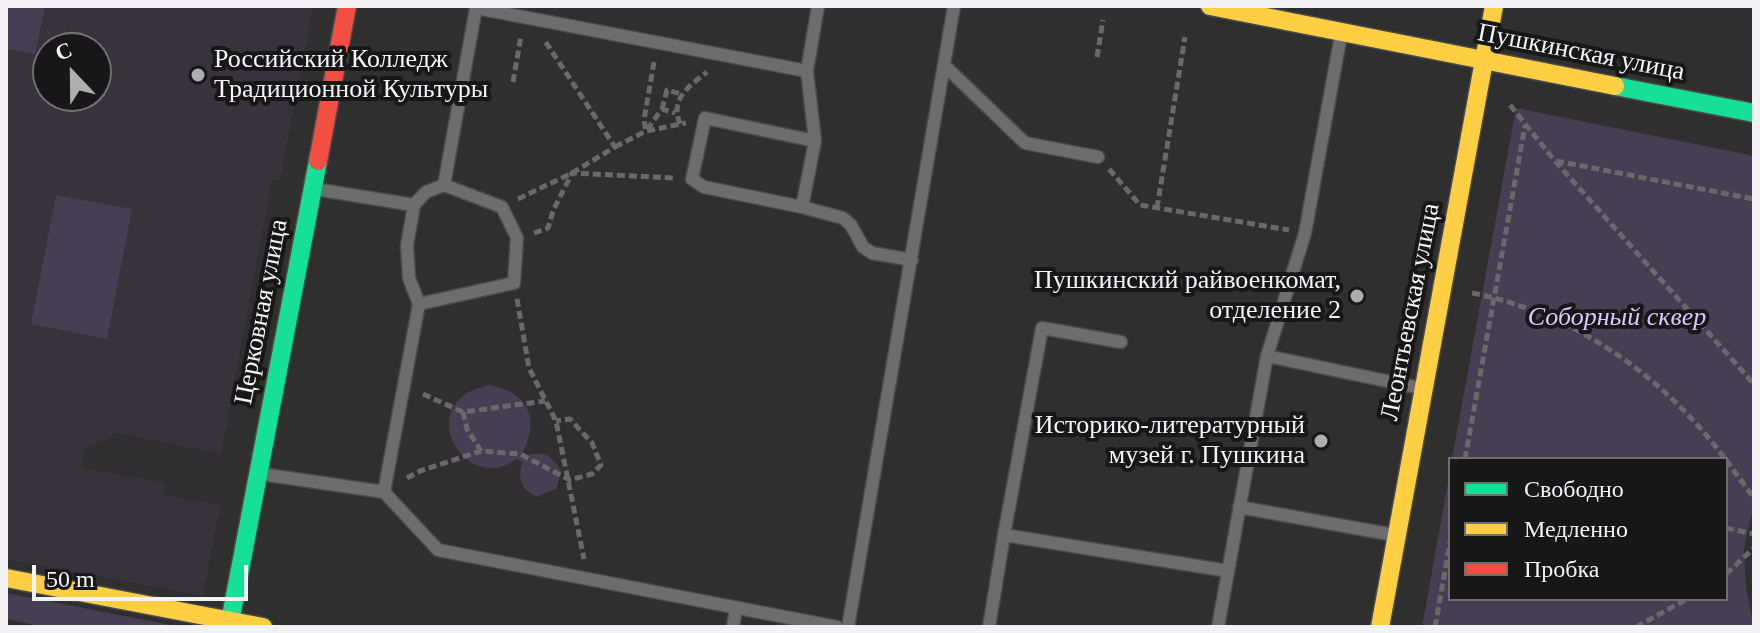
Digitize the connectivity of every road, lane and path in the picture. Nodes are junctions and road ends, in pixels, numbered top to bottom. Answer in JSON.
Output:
{"nodes":[{"id":1,"x":347,"y":6,"type":"edge"},
{"id":2,"x":818,"y":6,"type":"edge"},
{"id":3,"x":954,"y":6,"type":"edge"},
{"id":4,"x":1210,"y":6,"type":"edge"},
{"id":5,"x":1494,"y":6,"type":"edge"},
{"id":6,"x":1262,"y":11,"type":"edge"},
{"id":7,"x":528,"y":18,"type":"junction"},
{"id":8,"x":1103,"y":20,"type":"dead end"},
{"id":9,"x":1341,"y":32,"type":"junction"},
{"id":10,"x":1185,"y":37,"type":"dead end"},
{"id":11,"x":658,"y":43,"type":"junction"},
{"id":12,"x":726,"y":56,"type":"junction"},
{"id":13,"x":1097,"y":57,"type":"dead end"},
{"id":14,"x":1485,"y":61,"type":"junction"},
{"id":15,"x":945,"y":66,"type":"junction"},
{"id":16,"x":807,"y":71,"type":"junction"},
{"id":17,"x":513,"y":82,"type":"dead end"},
{"id":18,"x":681,"y":94,"type":"junction"},
{"id":19,"x":1510,"y":105,"type":"dead end"},
{"id":20,"x":662,"y":109,"type":"junction"},
{"id":21,"x":675,"y":113,"type":"junction"},
{"id":22,"x":1754,"y":113,"type":"edge"},
{"id":23,"x":705,"y":118,"type":"junction"},
{"id":24,"x":680,"y":125,"type":"junction"},
{"id":25,"x":1525,"y":125,"type":"junction"},
{"id":26,"x":646,"y":131,"type":"junction"},
{"id":27,"x":815,"y":141,"type":"junction"},
{"id":28,"x":615,"y":147,"type":"junction"},
{"id":29,"x":1098,"y":157,"type":"joint"},
{"id":30,"x":1555,"y":161,"type":"junction"},
{"id":31,"x":572,"y":173,"type":"junction"},
{"id":32,"x":692,"y":179,"type":"junction"},
{"id":33,"x":444,"y":185,"type":"junction"},
{"id":34,"x":312,"y":188,"type":"junction"},
{"id":35,"x":1754,"y":199,"type":"edge"},
{"id":36,"x":414,"y":205,"type":"junction"},
{"id":37,"x":502,"y":207,"type":"junction"},
{"id":38,"x":802,"y":207,"type":"junction"},
{"id":39,"x":1157,"y":208,"type":"junction"},
{"id":40,"x":1305,"y":233,"type":"junction"},
{"id":41,"x":517,"y":238,"type":"junction"},
{"id":42,"x":912,"y":260,"type":"junction"},
{"id":43,"x":514,"y":283,"type":"junction"},
{"id":44,"x":1472,"y":293,"type":"dead end"},
{"id":45,"x":1495,"y":297,"type":"junction"},
{"id":46,"x":419,"y":304,"type":"junction"},
{"id":47,"x":1121,"y":342,"type":"dead end"},
{"id":48,"x":1267,"y":356,"type":"junction"},
{"id":49,"x":1754,"y":384,"type":"edge"},
{"id":50,"x":404,"y":385,"type":"junction"},
{"id":51,"x":1423,"y":389,"type":"junction"},
{"id":52,"x":545,"y":401,"type":"junction"},
{"id":53,"x":463,"y":412,"type":"junction"},
{"id":54,"x":556,"y":421,"type":"junction"},
{"id":55,"x":481,"y":451,"type":"junction"},
{"id":56,"x":1465,"y":457,"type":"edge"},
{"id":57,"x":1724,"y":457,"type":"edge"},
{"id":58,"x":1728,"y":463,"type":"edge"},
{"id":59,"x":258,"y":473,"type":"junction"},
{"id":60,"x":570,"y":480,"type":"junction"},
{"id":61,"x":384,"y":492,"type":"junction"},
{"id":62,"x":1754,"y":498,"type":"edge"},
{"id":63,"x":1239,"y":507,"type":"junction"},
{"id":64,"x":1728,"y":528,"type":"edge"},
{"id":65,"x":1754,"y":534,"type":"edge"},
{"id":66,"x":1004,"y":535,"type":"junction"},
{"id":67,"x":1397,"y":535,"type":"junction"},
{"id":68,"x":1754,"y":548,"type":"edge"},
{"id":69,"x":1448,"y":553,"type":"edge"},
{"id":70,"x":1228,"y":571,"type":"junction"},
{"id":71,"x":1728,"y":572,"type":"edge"},
{"id":72,"x":6,"y":578,"type":"edge"},
{"id":73,"x":588,"y":580,"type":"junction"},
{"id":74,"x":1683,"y":601,"type":"edge"},
{"id":75,"x":736,"y":609,"type":"junction"},
{"id":76,"x":230,"y":624,"type":"edge"},
{"id":77,"x":263,"y":627,"type":"edge"},
{"id":78,"x":733,"y":627,"type":"edge"},
{"id":79,"x":837,"y":627,"type":"edge"},
{"id":80,"x":848,"y":627,"type":"edge"},
{"id":81,"x":989,"y":627,"type":"edge"},
{"id":82,"x":1218,"y":627,"type":"edge"},
{"id":83,"x":1380,"y":627,"type":"edge"},
{"id":84,"x":1435,"y":627,"type":"edge"},
{"id":85,"x":1636,"y":627,"type":"edge"}],
"edges":[{"from":1,"to":34,"type":"street","name":"Церковная улица"},
{"from":2,"to":16,"type":"lane"},
{"from":3,"to":15,"type":"lane"},
{"from":4,"to":6,"type":"street","name":"Пушкинская улица"},
{"from":5,"to":14,"type":"street","name":"Леонтьевская улица"},
{"from":6,"to":9,"type":"street","name":"Пушкинская улица"},
{"from":7,"to":11,"type":"lane"},
{"from":7,"to":17,"type":"path"},
{"from":7,"to":28,"type":"path"},
{"from":7,"to":33,"type":"lane"},
{"from":8,"to":13,"type":"path"},
{"from":9,"to":14,"type":"street","name":"Пушкинская улица"},
{"from":9,"to":40,"type":"lane"},
{"from":10,"to":39,"type":"path"},
{"from":11,"to":12,"type":"lane"},
{"from":11,"to":26,"type":"path"},
{"from":12,"to":16,"type":"lane"},
{"from":12,"to":18,"type":"path"},
{"from":14,"to":22,"type":"street","name":"Пушкинская улица"},
{"from":14,"to":51,"type":"street","name":"Леонтьевская улица"},
{"from":15,"to":29,"type":"lane"},
{"from":15,"to":42,"type":"lane"},
{"from":16,"to":27,"type":"lane"},
{"from":18,"to":20,"type":"path"},
{"from":18,"to":21,"type":"path"},
{"from":19,"to":25,"type":"path"},
{"from":20,"to":21,"type":"path"},
{"from":20,"to":26,"type":"path"},
{"from":21,"to":24,"type":"path"},
{"from":23,"to":24,"type":"path"},
{"from":23,"to":27,"type":"lane"},
{"from":23,"to":32,"type":"lane"},
{"from":24,"to":26,"type":"path"},
{"from":25,"to":30,"type":"path"},
{"from":25,"to":45,"type":"path"},
{"from":26,"to":28,"type":"path"},
{"from":27,"to":38,"type":"lane"},
{"from":28,"to":31,"type":"path"},
{"from":29,"to":39,"type":"path"},
{"from":30,"to":35,"type":"path"},
{"from":30,"to":49,"type":"path"},
{"from":31,"to":32,"type":"path"},
{"from":31,"to":37,"type":"path"},
{"from":31,"to":41,"type":"path"},
{"from":32,"to":38,"type":"lane"},
{"from":33,"to":36,"type":"lane"},
{"from":33,"to":37,"type":"lane"},
{"from":34,"to":36,"type":"lane"},
{"from":34,"to":59,"type":"street","name":"Церковная улица"},
{"from":36,"to":46,"type":"lane"},
{"from":37,"to":41,"type":"lane"},
{"from":38,"to":42,"type":"lane"},
{"from":39,"to":40,"type":"path"},
{"from":40,"to":48,"type":"lane"},
{"from":41,"to":43,"type":"lane"},
{"from":42,"to":80,"type":"lane"},
{"from":43,"to":46,"type":"lane"},
{"from":43,"to":52,"type":"path"},
{"from":44,"to":45,"type":"path"},
{"from":45,"to":56,"type":"path"},
{"from":45,"to":57,"type":"path"},
{"from":46,"to":50,"type":"lane"},
{"from":47,"to":66,"type":"lane"},
{"from":48,"to":51,"type":"lane"},
{"from":48,"to":63,"type":"lane"},
{"from":50,"to":53,"type":"path"},
{"from":50,"to":61,"type":"lane"},
{"from":51,"to":67,"type":"street","name":"Леонтьевская улица"},
{"from":52,"to":53,"type":"path"},
{"from":52,"to":54,"type":"path"},
{"from":53,"to":55,"type":"path"},
{"from":54,"to":60,"type":"path"},
{"from":54,"to":60,"type":"path"},
{"from":55,"to":60,"type":"path"},
{"from":55,"to":61,"type":"path"},
{"from":58,"to":62,"type":"path"},
{"from":59,"to":61,"type":"lane"},
{"from":59,"to":76,"type":"street","name":"Церковная улица"},
{"from":60,"to":73,"type":"path"},
{"from":61,"to":73,"type":"lane"},
{"from":63,"to":67,"type":"lane"},
{"from":63,"to":70,"type":"lane"},
{"from":64,"to":65,"type":"path"},
{"from":66,"to":70,"type":"lane"},
{"from":66,"to":81,"type":"lane"},
{"from":67,"to":83,"type":"street","name":"Леонтьевская улица"},
{"from":68,"to":71,"type":"path"},
{"from":69,"to":84,"type":"path"},
{"from":70,"to":82,"type":"lane"},
{"from":72,"to":76,"type":"street"},
{"from":73,"to":75,"type":"lane"},
{"from":74,"to":85,"type":"path"},
{"from":75,"to":78,"type":"lane"},
{"from":75,"to":79,"type":"lane"},
{"from":76,"to":77,"type":"street"}]}
